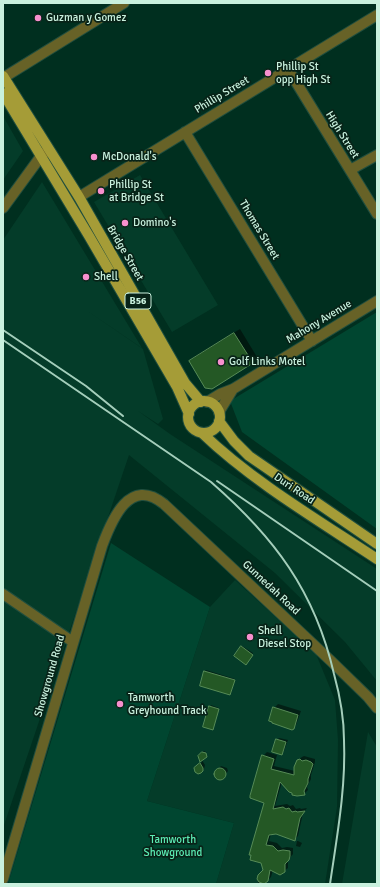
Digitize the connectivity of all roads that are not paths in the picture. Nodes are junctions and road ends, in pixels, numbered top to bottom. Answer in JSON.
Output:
{"nodes":[{"id":1,"x":124,"y":3,"type":"edge"},
{"id":2,"x":377,"y":14,"type":"edge"},
{"id":3,"x":288,"y":69,"type":"junction"},
{"id":4,"x":3,"y":78,"type":"edge"},
{"id":5,"x":3,"y":93,"type":"edge"},
{"id":6,"x":185,"y":132,"type":"junction"},
{"id":7,"x":49,"y":149,"type":"junction"},
{"id":8,"x":377,"y":155,"type":"edge"},
{"id":9,"x":41,"y":156,"type":"junction"},
{"id":10,"x":350,"y":170,"type":"junction"},
{"id":11,"x":79,"y":197,"type":"junction"},
{"id":12,"x":3,"y":208,"type":"edge"},
{"id":13,"x":377,"y":214,"type":"edge"},
{"id":14,"x":89,"y":236,"type":"junction"},
{"id":15,"x":377,"y":301,"type":"edge"},
{"id":16,"x":312,"y":341,"type":"junction"},
{"id":17,"x":233,"y":389,"type":"junction"},
{"id":18,"x":204,"y":402,"type":"junction"},
{"id":19,"x":189,"y":414,"type":"junction"},
{"id":20,"x":219,"y":417,"type":"junction"},
{"id":21,"x":202,"y":433,"type":"junction"},
{"id":22,"x":142,"y":494,"type":"joint"},
{"id":23,"x":377,"y":544,"type":"edge"},
{"id":24,"x":377,"y":558,"type":"edge"},
{"id":25,"x":3,"y":594,"type":"edge"},
{"id":26,"x":73,"y":642,"type":"junction"},
{"id":27,"x":377,"y":708,"type":"edge"},
{"id":28,"x":3,"y":879,"type":"edge"}],
"edges":[{"from":1,"to":4,"type":"street"},
{"from":2,"to":3,"type":"street","name":"Phillip Street"},
{"from":3,"to":6,"type":"street","name":"Phillip Street"},
{"from":3,"to":10,"type":"street","name":"High Street"},
{"from":4,"to":7,"type":"main road","name":"Bridge Street","number":"B56"},
{"from":5,"to":9,"type":"main road","name":"Bridge Street","number":"B56"},
{"from":6,"to":11,"type":"street","name":"Phillip Street"},
{"from":6,"to":16,"type":"street","name":"Thomas Street"},
{"from":7,"to":9,"type":"street"},
{"from":7,"to":11,"type":"main road","name":"Bridge Street","number":"B56"},
{"from":8,"to":10,"type":"street"},
{"from":9,"to":12,"type":"street"},
{"from":9,"to":14,"type":"main road","name":"Bridge Street","number":"B56"},
{"from":10,"to":13,"type":"street","name":"High Street"},
{"from":11,"to":14,"type":"main road","name":"Bridge Street"},
{"from":11,"to":18,"type":"main road","name":"Bridge Street","number":"B56"},
{"from":14,"to":19,"type":"main road","name":"Bridge Street","number":"B56"},
{"from":15,"to":16,"type":"street","name":"Mahony Avenue"},
{"from":16,"to":17,"type":"street","name":"Mahony Avenue"},
{"from":17,"to":18,"type":"street","name":"Mahony Avenue"},
{"from":17,"to":20,"type":"street","name":"Mahony Avenue"},
{"from":18,"to":19,"type":"main road"},
{"from":18,"to":20,"type":"main road","number":"B56"},
{"from":19,"to":21,"type":"main road","number":"B56"},
{"from":20,"to":21,"type":"main road"},
{"from":20,"to":23,"type":"main road","name":"Duri Road","number":"B56"},
{"from":21,"to":24,"type":"main road","name":"Duri Road","number":"B56"},
{"from":22,"to":26,"type":"street","name":"Showground Road"},
{"from":22,"to":27,"type":"street","name":"Gunnedah Road"},
{"from":25,"to":26,"type":"street"},
{"from":26,"to":28,"type":"street","name":"Showground Road"}]}
